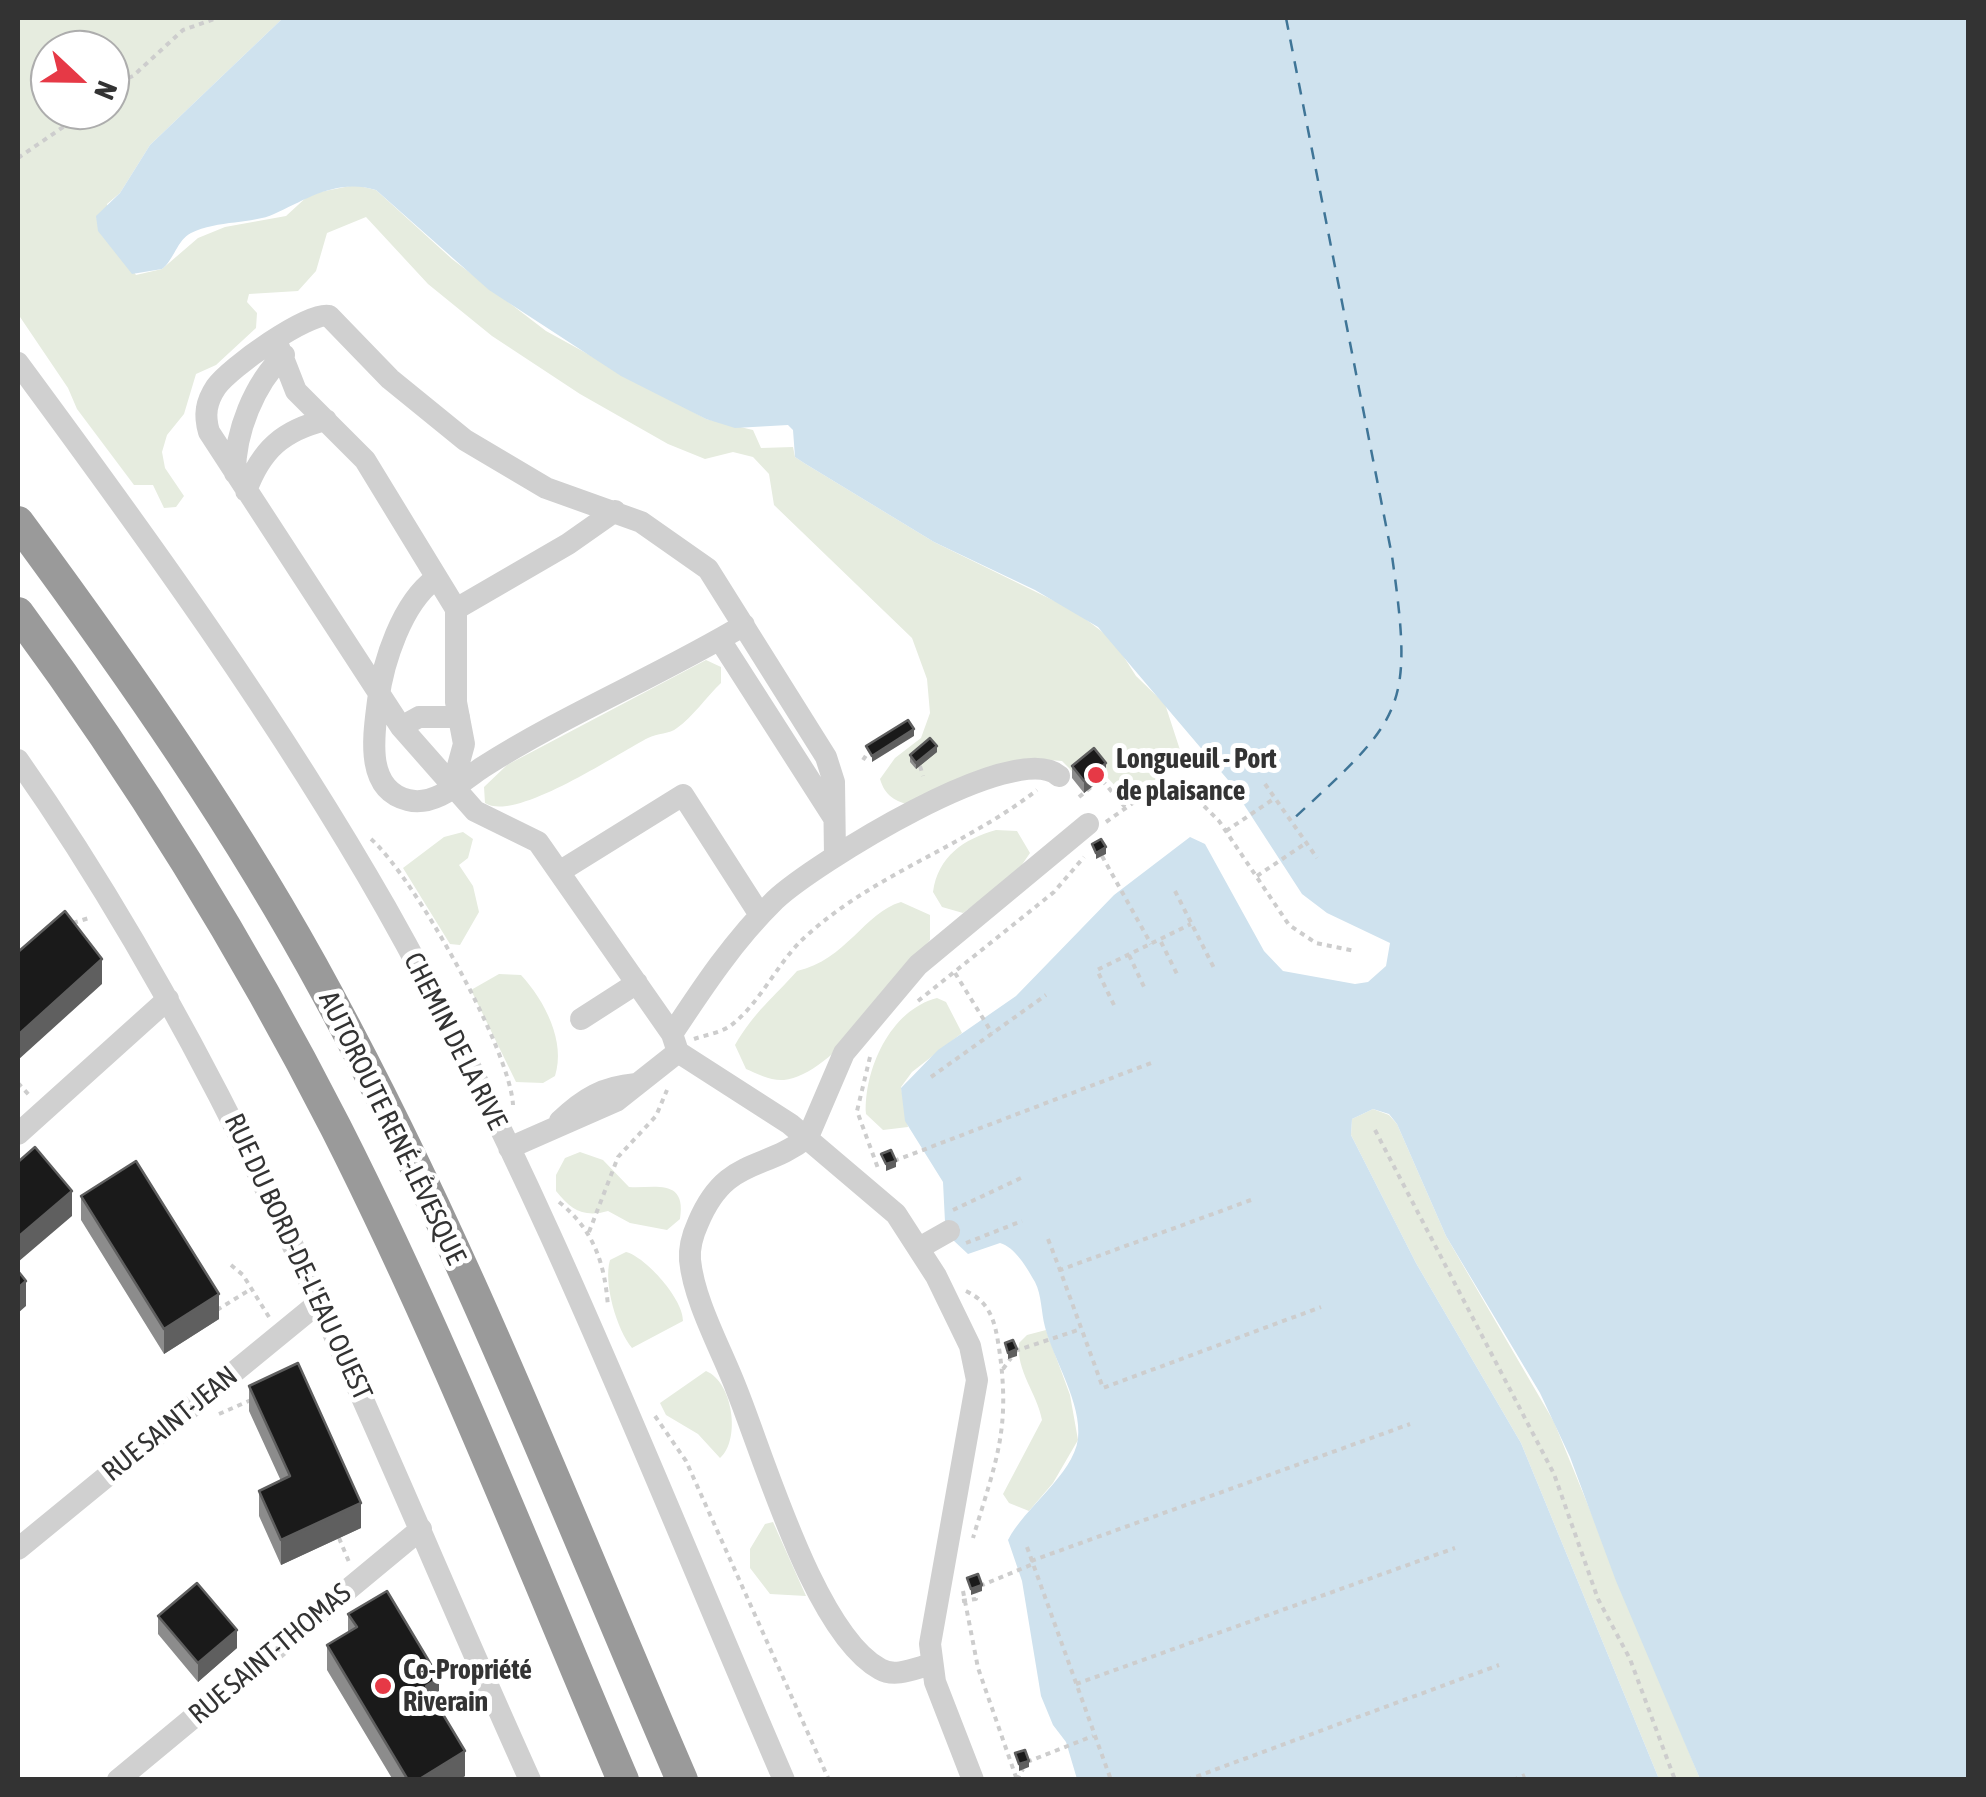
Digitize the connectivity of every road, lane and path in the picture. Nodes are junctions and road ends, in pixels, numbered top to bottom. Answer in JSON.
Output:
{"nodes":[{"id":1,"x":217,"y":18,"type":"edge"},
{"id":2,"x":130,"y":77,"type":"edge"},
{"id":3,"x":59,"y":130,"type":"edge"},
{"id":4,"x":18,"y":158,"type":"edge"},
{"id":5,"x":280,"y":348,"type":"junction"},
{"id":6,"x":18,"y":362,"type":"edge"},
{"id":7,"x":326,"y":420,"type":"junction"},
{"id":8,"x":240,"y":482,"type":"junction"},
{"id":9,"x":615,"y":511,"type":"junction"},
{"id":10,"x":18,"y":522,"type":"edge"},
{"id":11,"x":435,"y":579,"type":"junction"},
{"id":12,"x":456,"y":609,"type":"junction"},
{"id":13,"x":18,"y":614,"type":"edge"},
{"id":14,"x":744,"y":625,"type":"junction"},
{"id":15,"x":720,"y":640,"type":"junction"},
{"id":16,"x":379,"y":695,"type":"junction"},
{"id":17,"x":459,"y":716,"type":"junction"},
{"id":18,"x":401,"y":727,"type":"junction"},
{"id":19,"x":881,"y":743,"type":"edge"},
{"id":20,"x":18,"y":760,"type":"edge"},
{"id":21,"x":863,"y":760,"type":"dead end"},
{"id":22,"x":920,"y":766,"type":"edge"},
{"id":23,"x":923,"y":776,"type":"dead end"},
{"id":24,"x":1053,"y":780,"type":"joint"},
{"id":25,"x":1265,"y":784,"type":"dead end"},
{"id":26,"x":452,"y":788,"type":"junction"},
{"id":27,"x":1274,"y":798,"type":"junction"},
{"id":28,"x":1126,"y":808,"type":"junction"},
{"id":29,"x":1090,"y":817,"type":"junction"},
{"id":30,"x":834,"y":818,"type":"junction"},
{"id":31,"x":1226,"y":831,"type":"junction"},
{"id":32,"x":1306,"y":843,"type":"junction"},
{"id":33,"x":1091,"y":852,"type":"edge"},
{"id":34,"x":835,"y":856,"type":"junction"},
{"id":35,"x":1102,"y":856,"type":"edge"},
{"id":36,"x":1316,"y":858,"type":"dead end"},
{"id":37,"x":560,"y":872,"type":"junction"},
{"id":38,"x":1257,"y":876,"type":"junction"},
{"id":39,"x":1174,"y":891,"type":"dead end"},
{"id":40,"x":760,"y":915,"type":"junction"},
{"id":41,"x":92,"y":916,"type":"dead end"},
{"id":42,"x":1191,"y":924,"type":"junction"},
{"id":43,"x":66,"y":926,"type":"edge"},
{"id":44,"x":1160,"y":940,"type":"junction"},
{"id":45,"x":1151,"y":944,"type":"junction"},
{"id":46,"x":1355,"y":951,"type":"dead end"},
{"id":47,"x":1128,"y":955,"type":"junction"},
{"id":48,"x":1214,"y":968,"type":"dead end"},
{"id":49,"x":955,"y":973,"type":"junction"},
{"id":50,"x":1177,"y":974,"type":"dead end"},
{"id":51,"x":636,"y":983,"type":"junction"},
{"id":52,"x":1146,"y":989,"type":"dead end"},
{"id":53,"x":1046,"y":995,"type":"dead end"},
{"id":54,"x":168,"y":999,"type":"junction"},
{"id":55,"x":1114,"y":1005,"type":"dead end"},
{"id":56,"x":908,"y":1010,"type":"dead end"},
{"id":57,"x":581,"y":1020,"type":"dead end"},
{"id":58,"x":992,"y":1033,"type":"junction"},
{"id":59,"x":681,"y":1042,"type":"junction"},
{"id":60,"x":876,"y":1046,"type":"dead end"},
{"id":61,"x":1151,"y":1063,"type":"dead end"},
{"id":62,"x":932,"y":1077,"type":"dead end"},
{"id":63,"x":670,"y":1084,"type":"dead end"},
{"id":64,"x":1375,"y":1130,"type":"dead end"},
{"id":65,"x":18,"y":1134,"type":"edge"},
{"id":66,"x":808,"y":1138,"type":"junction"},
{"id":67,"x":509,"y":1148,"type":"junction"},
{"id":68,"x":893,"y":1161,"type":"edge"},
{"id":69,"x":876,"y":1164,"type":"dead end"},
{"id":70,"x":1021,"y":1178,"type":"dead end"},
{"id":71,"x":555,"y":1198,"type":"dead end"},
{"id":72,"x":1250,"y":1200,"type":"dead end"},
{"id":73,"x":1022,"y":1220,"type":"dead end"},
{"id":74,"x":589,"y":1232,"type":"junction"},
{"id":75,"x":947,"y":1232,"type":"junction"},
{"id":76,"x":1048,"y":1239,"type":"dead end"},
{"id":77,"x":919,"y":1248,"type":"junction"},
{"id":78,"x":231,"y":1265,"type":"dead end"},
{"id":79,"x":1060,"y":1270,"type":"junction"},
{"id":80,"x":251,"y":1289,"type":"junction"},
{"id":81,"x":960,"y":1293,"type":"dead end"},
{"id":82,"x":322,"y":1300,"type":"junction"},
{"id":83,"x":1321,"y":1307,"type":"dead end"},
{"id":84,"x":215,"y":1312,"type":"edge"},
{"id":85,"x":608,"y":1314,"type":"dead end"},
{"id":86,"x":1082,"y":1329,"type":"junction"},
{"id":87,"x":279,"y":1334,"type":"junction"},
{"id":88,"x":1015,"y":1351,"type":"edge"},
{"id":89,"x":1011,"y":1358,"type":"edge"},
{"id":90,"x":1004,"y":1369,"type":"junction"},
{"id":91,"x":260,"y":1396,"type":"edge"},
{"id":92,"x":648,"y":1405,"type":"dead end"},
{"id":93,"x":208,"y":1418,"type":"dead end"},
{"id":94,"x":1410,"y":1424,"type":"dead end"},
{"id":95,"x":421,"y":1528,"type":"junction"},
{"id":96,"x":1027,"y":1548,"type":"dead end"},
{"id":97,"x":1455,"y":1548,"type":"dead end"},
{"id":98,"x":18,"y":1549,"type":"edge"},
{"id":99,"x":968,"y":1551,"type":"dead end"},
{"id":100,"x":1032,"y":1562,"type":"junction"},
{"id":101,"x":962,"y":1583,"type":"dead end"},
{"id":102,"x":980,"y":1586,"type":"edge"},
{"id":103,"x":976,"y":1593,"type":"edge"},
{"id":104,"x":964,"y":1602,"type":"junction"},
{"id":105,"x":932,"y":1664,"type":"junction"},
{"id":106,"x":1500,"y":1665,"type":"dead end"},
{"id":107,"x":1076,"y":1684,"type":"junction"},
{"id":108,"x":459,"y":1703,"type":"dead end"},
{"id":109,"x":430,"y":1718,"type":"edge"},
{"id":110,"x":1095,"y":1736,"type":"junction"},
{"id":111,"x":1028,"y":1762,"type":"edge"},
{"id":112,"x":1023,"y":1769,"type":"edge"},
{"id":113,"x":1525,"y":1775,"type":"dead end"},
{"id":114,"x":524,"y":1778,"type":"edge"},
{"id":115,"x":118,"y":1780,"type":"edge"},
{"id":116,"x":623,"y":1780,"type":"edge"},
{"id":117,"x":682,"y":1780,"type":"edge"},
{"id":118,"x":784,"y":1780,"type":"edge"},
{"id":119,"x":830,"y":1780,"type":"edge"},
{"id":120,"x":973,"y":1780,"type":"edge"},
{"id":121,"x":1017,"y":1780,"type":"edge"},
{"id":122,"x":1111,"y":1780,"type":"edge"},
{"id":123,"x":1187,"y":1780,"type":"edge"},
{"id":124,"x":1513,"y":1780,"type":"edge"},
{"id":125,"x":1675,"y":1780,"type":"edge"}],
"edges":[{"from":1,"to":2,"type":"path"},
{"from":3,"to":4,"type":"path"},
{"from":5,"to":7,"type":"street"},
{"from":5,"to":8,"type":"street"},
{"from":5,"to":8,"type":"street"},
{"from":5,"to":9,"type":"street"},
{"from":6,"to":67,"type":"street","name":"CHEMIN DE LA RIVE"},
{"from":7,"to":8,"type":"street"},
{"from":7,"to":11,"type":"street"},
{"from":8,"to":16,"type":"street"},
{"from":9,"to":12,"type":"street"},
{"from":9,"to":14,"type":"street"},
{"from":10,"to":117,"type":"highway","name":"AUTOROUTE RENÉ-LÉVESQUE"},
{"from":11,"to":12,"type":"street"},
{"from":11,"to":16,"type":"street"},
{"from":12,"to":17,"type":"street"},
{"from":13,"to":116,"type":"highway","name":"AUTOROUTE RENÉ-LÉVESQUE"},
{"from":14,"to":15,"type":"street"},
{"from":14,"to":30,"type":"street"},
{"from":15,"to":26,"type":"street"},
{"from":15,"to":30,"type":"street"},
{"from":16,"to":18,"type":"street"},
{"from":16,"to":26,"type":"street"},
{"from":17,"to":18,"type":"street"},
{"from":17,"to":26,"type":"street"},
{"from":18,"to":26,"type":"street"},
{"from":19,"to":21,"type":"path"},
{"from":20,"to":54,"type":"street","name":"RUE DU BORD-DE-L'EAU OUEST"},
{"from":22,"to":23,"type":"path"},
{"from":24,"to":34,"type":"street"},
{"from":24,"to":59,"type":"path"},
{"from":25,"to":27,"type":"path"},
{"from":26,"to":37,"type":"street"},
{"from":27,"to":31,"type":"path"},
{"from":27,"to":32,"type":"path"},
{"from":28,"to":29,"type":"path"},
{"from":28,"to":29,"type":"path"},
{"from":28,"to":31,"type":"path"},
{"from":29,"to":66,"type":"street"},
{"from":30,"to":34,"type":"street"},
{"from":31,"to":38,"type":"path"},
{"from":32,"to":36,"type":"path"},
{"from":32,"to":38,"type":"path"},
{"from":33,"to":49,"type":"path"},
{"from":34,"to":40,"type":"street"},
{"from":35,"to":45,"type":"path"},
{"from":37,"to":40,"type":"street"},
{"from":37,"to":51,"type":"street"},
{"from":38,"to":46,"type":"path"},
{"from":39,"to":42,"type":"path"},
{"from":40,"to":59,"type":"street"},
{"from":41,"to":43,"type":"path"},
{"from":42,"to":44,"type":"path"},
{"from":42,"to":48,"type":"path"},
{"from":44,"to":45,"type":"path"},
{"from":44,"to":50,"type":"path"},
{"from":45,"to":47,"type":"path"},
{"from":47,"to":52,"type":"path"},
{"from":47,"to":55,"type":"path"},
{"from":49,"to":56,"type":"path"},
{"from":49,"to":58,"type":"path"},
{"from":51,"to":57,"type":"street"},
{"from":51,"to":59,"type":"street"},
{"from":53,"to":58,"type":"path"},
{"from":54,"to":65,"type":"street"},
{"from":54,"to":82,"type":"street","name":"RUE DU BORD-DE-L'EAU OUEST"},
{"from":58,"to":62,"type":"path"},
{"from":59,"to":66,"type":"street"},
{"from":59,"to":67,"type":"street"},
{"from":60,"to":69,"type":"path"},
{"from":61,"to":68,"type":"path"},
{"from":63,"to":74,"type":"path"},
{"from":64,"to":125,"type":"path"},
{"from":66,"to":77,"type":"street"},
{"from":66,"to":105,"type":"street"},
{"from":67,"to":118,"type":"street","name":"CHEMIN DE LA RIVE"},
{"from":70,"to":75,"type":"path"},
{"from":71,"to":74,"type":"path"},
{"from":72,"to":79,"type":"path"},
{"from":73,"to":75,"type":"path"},
{"from":74,"to":85,"type":"path"},
{"from":75,"to":77,"type":"street"},
{"from":76,"to":79,"type":"path"},
{"from":77,"to":105,"type":"street"},
{"from":78,"to":80,"type":"path"},
{"from":79,"to":86,"type":"path"},
{"from":80,"to":84,"type":"path"},
{"from":80,"to":87,"type":"path"},
{"from":81,"to":90,"type":"path"},
{"from":82,"to":87,"type":"street","name":"RUE SAINT-JEAN"},
{"from":82,"to":95,"type":"street","name":"RUE DU BORD-DE-L'EAU OUEST"},
{"from":83,"to":86,"type":"path"},
{"from":86,"to":88,"type":"path"},
{"from":87,"to":98,"type":"street","name":"RUE SAINT-JEAN"},
{"from":89,"to":90,"type":"path"},
{"from":90,"to":99,"type":"path"},
{"from":91,"to":93,"type":"path"},
{"from":92,"to":119,"type":"path"},
{"from":94,"to":100,"type":"path"},
{"from":95,"to":114,"type":"street","name":"RUE DU BORD-DE-L'EAU OUEST"},
{"from":95,"to":115,"type":"street","name":"RUE SAINT-THOMAS"},
{"from":96,"to":100,"type":"path"},
{"from":97,"to":107,"type":"path"},
{"from":100,"to":102,"type":"path"},
{"from":100,"to":107,"type":"path"},
{"from":101,"to":104,"type":"path"},
{"from":103,"to":104,"type":"path"},
{"from":104,"to":121,"type":"path"},
{"from":105,"to":120,"type":"street"},
{"from":106,"to":123,"type":"path"},
{"from":107,"to":110,"type":"path"},
{"from":108,"to":109,"type":"path"},
{"from":110,"to":111,"type":"path"},
{"from":110,"to":122,"type":"path"},
{"from":112,"to":121,"type":"path"},
{"from":113,"to":124,"type":"path"}]}
